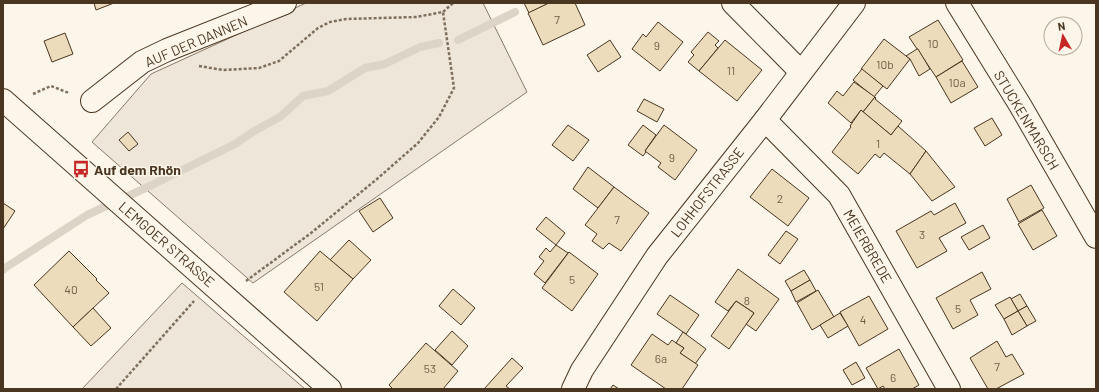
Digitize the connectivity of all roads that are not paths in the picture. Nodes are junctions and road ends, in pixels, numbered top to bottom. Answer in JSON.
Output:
{"nodes":[{"id":1,"x":285,"y":3,"type":"edge"},
{"id":2,"x":733,"y":3,"type":"edge"},
{"id":3,"x":854,"y":3,"type":"edge"},
{"id":4,"x":957,"y":3,"type":"edge"},
{"id":5,"x":801,"y":72,"type":"junction"},
{"id":6,"x":92,"y":101,"type":"road end"},
{"id":7,"x":10,"y":107,"type":"edge"},
{"id":8,"x":765,"y":120,"type":"junction"},
{"id":9,"x":1096,"y":237,"type":"edge"},
{"id":10,"x":330,"y":389,"type":"edge"},
{"id":11,"x":573,"y":389,"type":"edge"},
{"id":12,"x":949,"y":389,"type":"edge"}],
"edges":[{"from":1,"to":6,"type":"street","name":"AUF DER DANNEN"},
{"from":2,"to":5,"type":"street"},
{"from":3,"to":5,"type":"street","name":"LOHHOFSTRASSE"},
{"from":4,"to":9,"type":"street","name":"STUCKENMARSCH"},
{"from":5,"to":8,"type":"street","name":"LOHHOFSTRASSE"},
{"from":7,"to":10,"type":"street","name":"LEMGOER STRASSE"},
{"from":8,"to":11,"type":"street","name":"LOHHOFSTRASSE"},
{"from":8,"to":12,"type":"street","name":"MEIERBREDE"}]}
